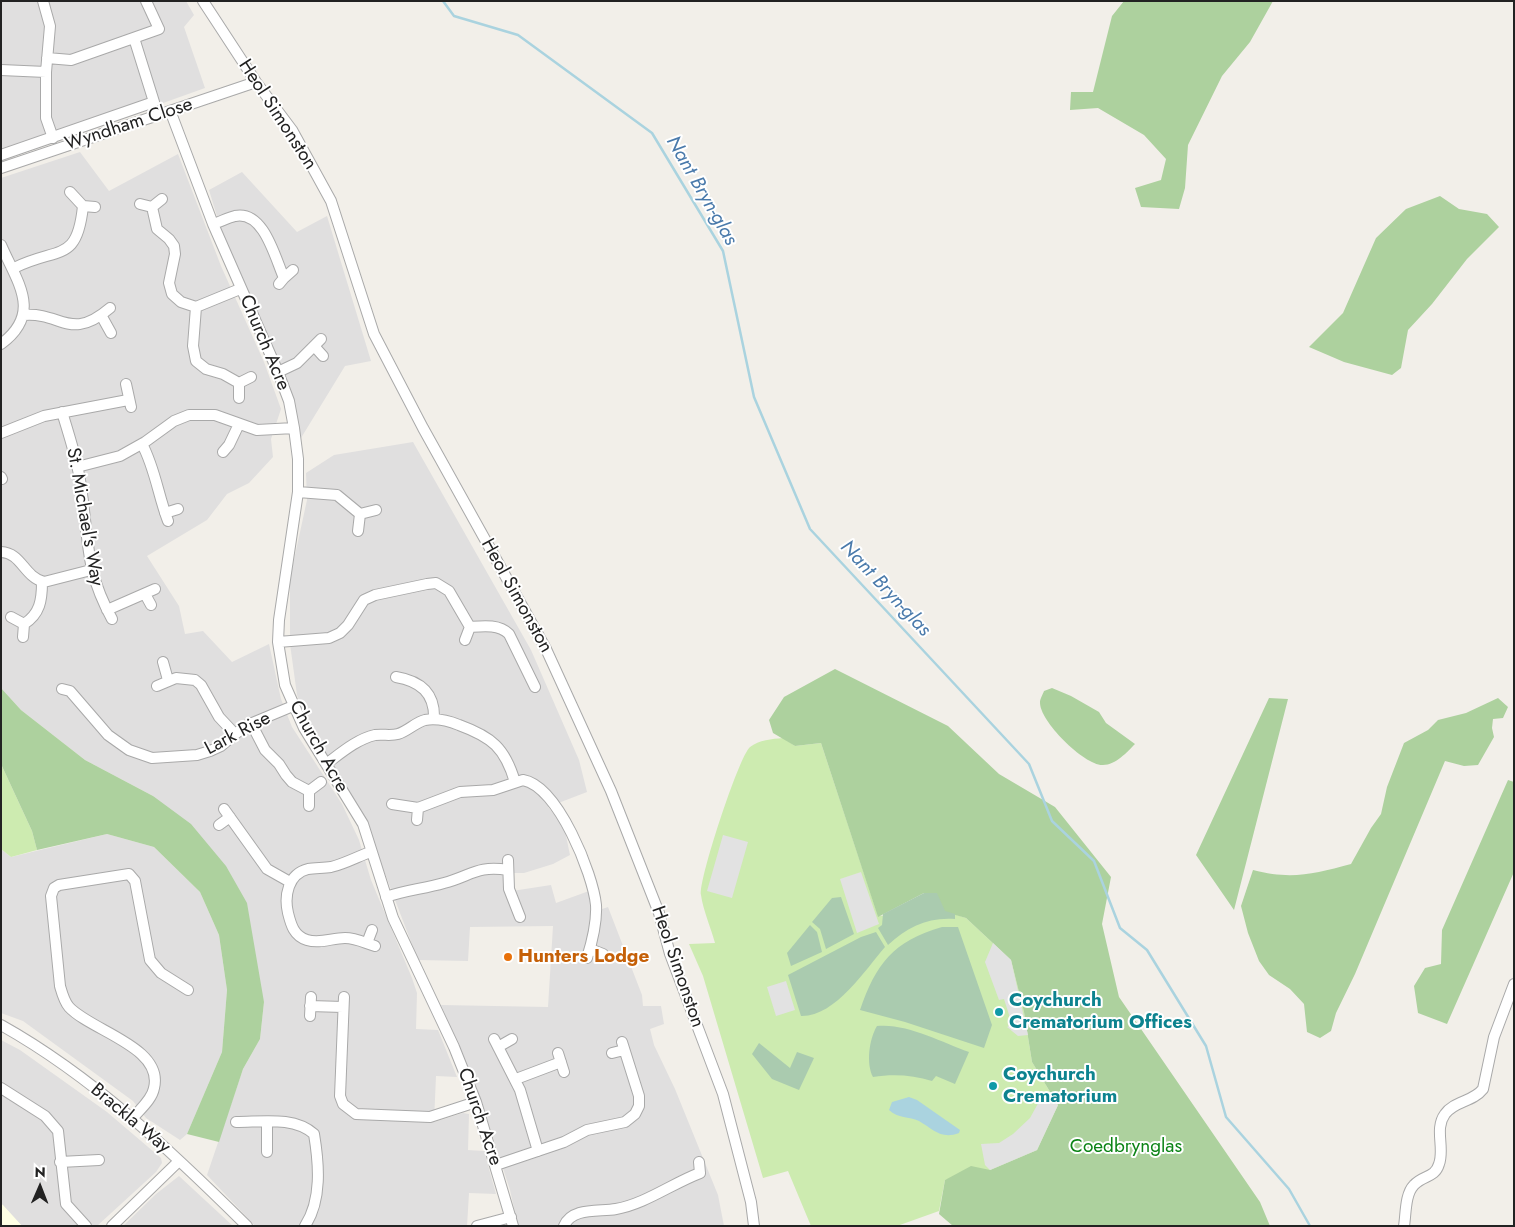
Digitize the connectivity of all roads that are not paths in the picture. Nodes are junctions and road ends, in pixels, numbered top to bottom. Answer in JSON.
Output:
{"nodes":[{"id":1,"x":43,"y":1,"type":"edge"},
{"id":2,"x":146,"y":1,"type":"edge"},
{"id":3,"x":203,"y":1,"type":"edge"},
{"id":4,"x":134,"y":38,"type":"junction"},
{"id":5,"x":47,"y":58,"type":"junction"},
{"id":6,"x":1,"y":70,"type":"edge"},
{"id":7,"x":46,"y":72,"type":"junction"},
{"id":8,"x":256,"y":82,"type":"junction"},
{"id":9,"x":170,"y":112,"type":"junction"},
{"id":10,"x":53,"y":138,"type":"junction"},
{"id":11,"x":1,"y":155,"type":"edge"},
{"id":12,"x":1,"y":168,"type":"edge"},
{"id":13,"x":70,"y":192,"type":"dead end"},
{"id":14,"x":162,"y":199,"type":"dead end"},
{"id":15,"x":140,"y":204,"type":"dead end"},
{"id":16,"x":83,"y":206,"type":"junction"},
{"id":17,"x":95,"y":207,"type":"dead end"},
{"id":18,"x":152,"y":207,"type":"junction"},
{"id":19,"x":213,"y":224,"type":"junction"},
{"id":20,"x":1,"y":246,"type":"edge"},
{"id":21,"x":14,"y":268,"type":"junction"},
{"id":22,"x":293,"y":270,"type":"dead end"},
{"id":23,"x":240,"y":289,"type":"junction"},
{"id":24,"x":196,"y":307,"type":"junction"},
{"id":25,"x":110,"y":308,"type":"dead end"},
{"id":26,"x":24,"y":315,"type":"junction"},
{"id":27,"x":101,"y":315,"type":"junction"},
{"id":28,"x":111,"y":333,"type":"dead end"},
{"id":29,"x":1,"y":344,"type":"edge"},
{"id":30,"x":324,"y":356,"type":"dead end"},
{"id":31,"x":278,"y":372,"type":"junction"},
{"id":32,"x":251,"y":377,"type":"dead end"},
{"id":33,"x":239,"y":383,"type":"junction"},
{"id":34,"x":126,"y":384,"type":"dead end"},
{"id":35,"x":239,"y":398,"type":"dead end"},
{"id":36,"x":62,"y":412,"type":"junction"},
{"id":37,"x":239,"y":424,"type":"junction"},
{"id":38,"x":294,"y":428,"type":"junction"},
{"id":39,"x":1,"y":433,"type":"edge"},
{"id":40,"x":142,"y":444,"type":"junction"},
{"id":41,"x":221,"y":451,"type":"dead end"},
{"id":42,"x":77,"y":467,"type":"junction"},
{"id":43,"x":298,"y":492,"type":"junction"},
{"id":44,"x":178,"y":509,"type":"dead end"},
{"id":45,"x":376,"y":510,"type":"dead end"},
{"id":46,"x":360,"y":514,"type":"junction"},
{"id":47,"x":358,"y":530,"type":"dead end"},
{"id":48,"x":1,"y":552,"type":"edge"},
{"id":49,"x":91,"y":570,"type":"junction"},
{"id":50,"x":42,"y":582,"type":"junction"},
{"id":51,"x":151,"y":605,"type":"dead end"},
{"id":52,"x":11,"y":618,"type":"dead end"},
{"id":53,"x":24,"y":624,"type":"junction"},
{"id":54,"x":470,"y":627,"type":"junction"},
{"id":55,"x":23,"y":637,"type":"dead end"},
{"id":56,"x":465,"y":640,"type":"dead end"},
{"id":57,"x":278,"y":642,"type":"junction"},
{"id":58,"x":163,"y":662,"type":"dead end"},
{"id":59,"x":416,"y":669,"type":"dead end"},
{"id":60,"x":396,"y":677,"type":"dead end"},
{"id":61,"x":168,"y":680,"type":"junction"},
{"id":62,"x":413,"y":680,"type":"junction"},
{"id":63,"x":157,"y":686,"type":"dead end"},
{"id":64,"x":535,"y":687,"type":"dead end"},
{"id":65,"x":62,"y":688,"type":"dead end"},
{"id":66,"x":293,"y":706,"type":"junction"},
{"id":67,"x":434,"y":719,"type":"junction"},
{"id":68,"x":251,"y":724,"type":"junction"},
{"id":69,"x":234,"y":733,"type":"junction"},
{"id":70,"x":326,"y":764,"type":"junction"},
{"id":71,"x":320,"y":782,"type":"dead end"},
{"id":72,"x":515,"y":782,"type":"junction"},
{"id":73,"x":309,"y":791,"type":"junction"},
{"id":74,"x":392,"y":804,"type":"dead end"},
{"id":75,"x":309,"y":806,"type":"dead end"},
{"id":76,"x":418,"y":808,"type":"junction"},
{"id":77,"x":417,"y":820,"type":"dead end"},
{"id":78,"x":219,"y":825,"type":"dead end"},
{"id":79,"x":370,"y":852,"type":"junction"},
{"id":80,"x":290,"y":882,"type":"junction"},
{"id":81,"x":386,"y":897,"type":"junction"},
{"id":82,"x":520,"y":917,"type":"dead end"},
{"id":83,"x":372,"y":930,"type":"dead end"},
{"id":84,"x":603,"y":954,"type":"dead end"},
{"id":85,"x":1514,"y":984,"type":"edge"},
{"id":86,"x":188,"y":990,"type":"dead end"},
{"id":87,"x":310,"y":1006,"type":"dead end"},
{"id":88,"x":1,"y":1025,"type":"edge"},
{"id":89,"x":512,"y":1039,"type":"dead end"},
{"id":90,"x":612,"y":1053,"type":"dead end"},
{"id":91,"x":561,"y":1062,"type":"dead end"},
{"id":92,"x":516,"y":1079,"type":"junction"},
{"id":93,"x":1,"y":1088,"type":"edge"},
{"id":94,"x":476,"y":1102,"type":"junction"},
{"id":95,"x":132,"y":1119,"type":"junction"},
{"id":96,"x":236,"y":1122,"type":"dead end"},
{"id":97,"x":267,"y":1122,"type":"junction"},
{"id":98,"x":267,"y":1152,"type":"dead end"},
{"id":99,"x":538,"y":1152,"type":"junction"},
{"id":100,"x":99,"y":1160,"type":"dead end"},
{"id":101,"x":179,"y":1161,"type":"junction"},
{"id":102,"x":60,"y":1162,"type":"junction"},
{"id":103,"x":496,"y":1165,"type":"junction"},
{"id":104,"x":701,"y":1172,"type":"dead end"},
{"id":105,"x":512,"y":1221,"type":"edge"},
{"id":106,"x":86,"y":1226,"type":"edge"},
{"id":107,"x":112,"y":1226,"type":"edge"},
{"id":108,"x":247,"y":1226,"type":"edge"},
{"id":109,"x":305,"y":1226,"type":"edge"},
{"id":110,"x":477,"y":1226,"type":"edge"},
{"id":111,"x":564,"y":1226,"type":"edge"},
{"id":112,"x":754,"y":1226,"type":"edge"},
{"id":113,"x":1404,"y":1226,"type":"edge"}],
"edges":[{"from":1,"to":5,"type":"street"},
{"from":2,"to":4,"type":"street"},
{"from":3,"to":8,"type":"street","name":"Heol Simonston"},
{"from":4,"to":5,"type":"street"},
{"from":4,"to":10,"type":"street"},
{"from":5,"to":7,"type":"street"},
{"from":6,"to":7,"type":"street"},
{"from":7,"to":10,"type":"street"},
{"from":8,"to":9,"type":"street","name":"Wyndham Close"},
{"from":8,"to":112,"type":"street","name":"Heol Simonston"},
{"from":9,"to":12,"type":"street","name":"Wyndham Close"},
{"from":9,"to":19,"type":"street","name":"Church Acre"},
{"from":10,"to":11,"type":"street"},
{"from":13,"to":16,"type":"street"},
{"from":14,"to":18,"type":"street"},
{"from":15,"to":18,"type":"street"},
{"from":16,"to":17,"type":"street"},
{"from":16,"to":21,"type":"street"},
{"from":18,"to":24,"type":"street"},
{"from":19,"to":22,"type":"street"},
{"from":19,"to":23,"type":"street","name":"Church Acre"},
{"from":20,"to":21,"type":"street"},
{"from":21,"to":26,"type":"street"},
{"from":23,"to":24,"type":"street"},
{"from":23,"to":31,"type":"street","name":"Church Acre"},
{"from":24,"to":33,"type":"street"},
{"from":25,"to":27,"type":"street"},
{"from":26,"to":27,"type":"street"},
{"from":26,"to":29,"type":"street"},
{"from":27,"to":28,"type":"street"},
{"from":30,"to":31,"type":"street"},
{"from":31,"to":38,"type":"street","name":"Church Acre"},
{"from":32,"to":33,"type":"street"},
{"from":33,"to":35,"type":"street"},
{"from":34,"to":36,"type":"street"},
{"from":36,"to":39,"type":"street"},
{"from":36,"to":42,"type":"street","name":"St. Michael's Way"},
{"from":37,"to":38,"type":"street"},
{"from":37,"to":40,"type":"street"},
{"from":37,"to":41,"type":"street"},
{"from":38,"to":43,"type":"street","name":"Church Acre"},
{"from":40,"to":42,"type":"street"},
{"from":40,"to":44,"type":"street"},
{"from":42,"to":49,"type":"street","name":"St. Michael's Way"},
{"from":43,"to":46,"type":"street"},
{"from":43,"to":57,"type":"street","name":"Church Acre"},
{"from":45,"to":46,"type":"street"},
{"from":46,"to":47,"type":"street"},
{"from":48,"to":50,"type":"street"},
{"from":49,"to":50,"type":"street"},
{"from":49,"to":51,"type":"street","name":"St. Michael's Way"},
{"from":50,"to":53,"type":"street"},
{"from":52,"to":53,"type":"street"},
{"from":53,"to":55,"type":"street"},
{"from":54,"to":56,"type":"street"},
{"from":54,"to":57,"type":"street"},
{"from":54,"to":64,"type":"street"},
{"from":57,"to":66,"type":"street","name":"Church Acre"},
{"from":58,"to":61,"type":"street"},
{"from":59,"to":62,"type":"street"},
{"from":60,"to":62,"type":"street"},
{"from":61,"to":63,"type":"street"},
{"from":61,"to":69,"type":"street"},
{"from":62,"to":67,"type":"street"},
{"from":65,"to":69,"type":"street","name":"Lark Rise"},
{"from":66,"to":68,"type":"street","name":"Lark Rise"},
{"from":66,"to":70,"type":"street","name":"Church Acre"},
{"from":67,"to":70,"type":"street"},
{"from":67,"to":72,"type":"street"},
{"from":68,"to":69,"type":"street","name":"Lark Rise"},
{"from":68,"to":73,"type":"street"},
{"from":70,"to":79,"type":"street","name":"Church Acre"},
{"from":71,"to":73,"type":"street"},
{"from":72,"to":76,"type":"street"},
{"from":72,"to":84,"type":"street"},
{"from":73,"to":75,"type":"street"},
{"from":74,"to":76,"type":"street"},
{"from":76,"to":77,"type":"street"},
{"from":78,"to":80,"type":"street"},
{"from":79,"to":80,"type":"street"},
{"from":79,"to":81,"type":"street","name":"Church Acre"},
{"from":80,"to":83,"type":"street"},
{"from":81,"to":82,"type":"street"},
{"from":81,"to":94,"type":"street","name":"Church Acre"},
{"from":85,"to":113,"type":"street"},
{"from":86,"to":95,"type":"street"},
{"from":87,"to":94,"type":"street"},
{"from":88,"to":95,"type":"street","name":"Brackla Way"},
{"from":89,"to":92,"type":"street"},
{"from":90,"to":99,"type":"street"},
{"from":91,"to":92,"type":"street"},
{"from":92,"to":99,"type":"street"},
{"from":93,"to":102,"type":"street"},
{"from":94,"to":103,"type":"street","name":"Church Acre"},
{"from":95,"to":101,"type":"street","name":"Brackla Way"},
{"from":96,"to":97,"type":"street"},
{"from":97,"to":98,"type":"street"},
{"from":97,"to":109,"type":"street"},
{"from":99,"to":103,"type":"street"},
{"from":100,"to":102,"type":"street"},
{"from":101,"to":107,"type":"street"},
{"from":101,"to":108,"type":"street","name":"Brackla Way"},
{"from":102,"to":106,"type":"street"},
{"from":103,"to":105,"type":"street","name":"Church Acre"},
{"from":104,"to":111,"type":"street"},
{"from":105,"to":110,"type":"street"}]}
